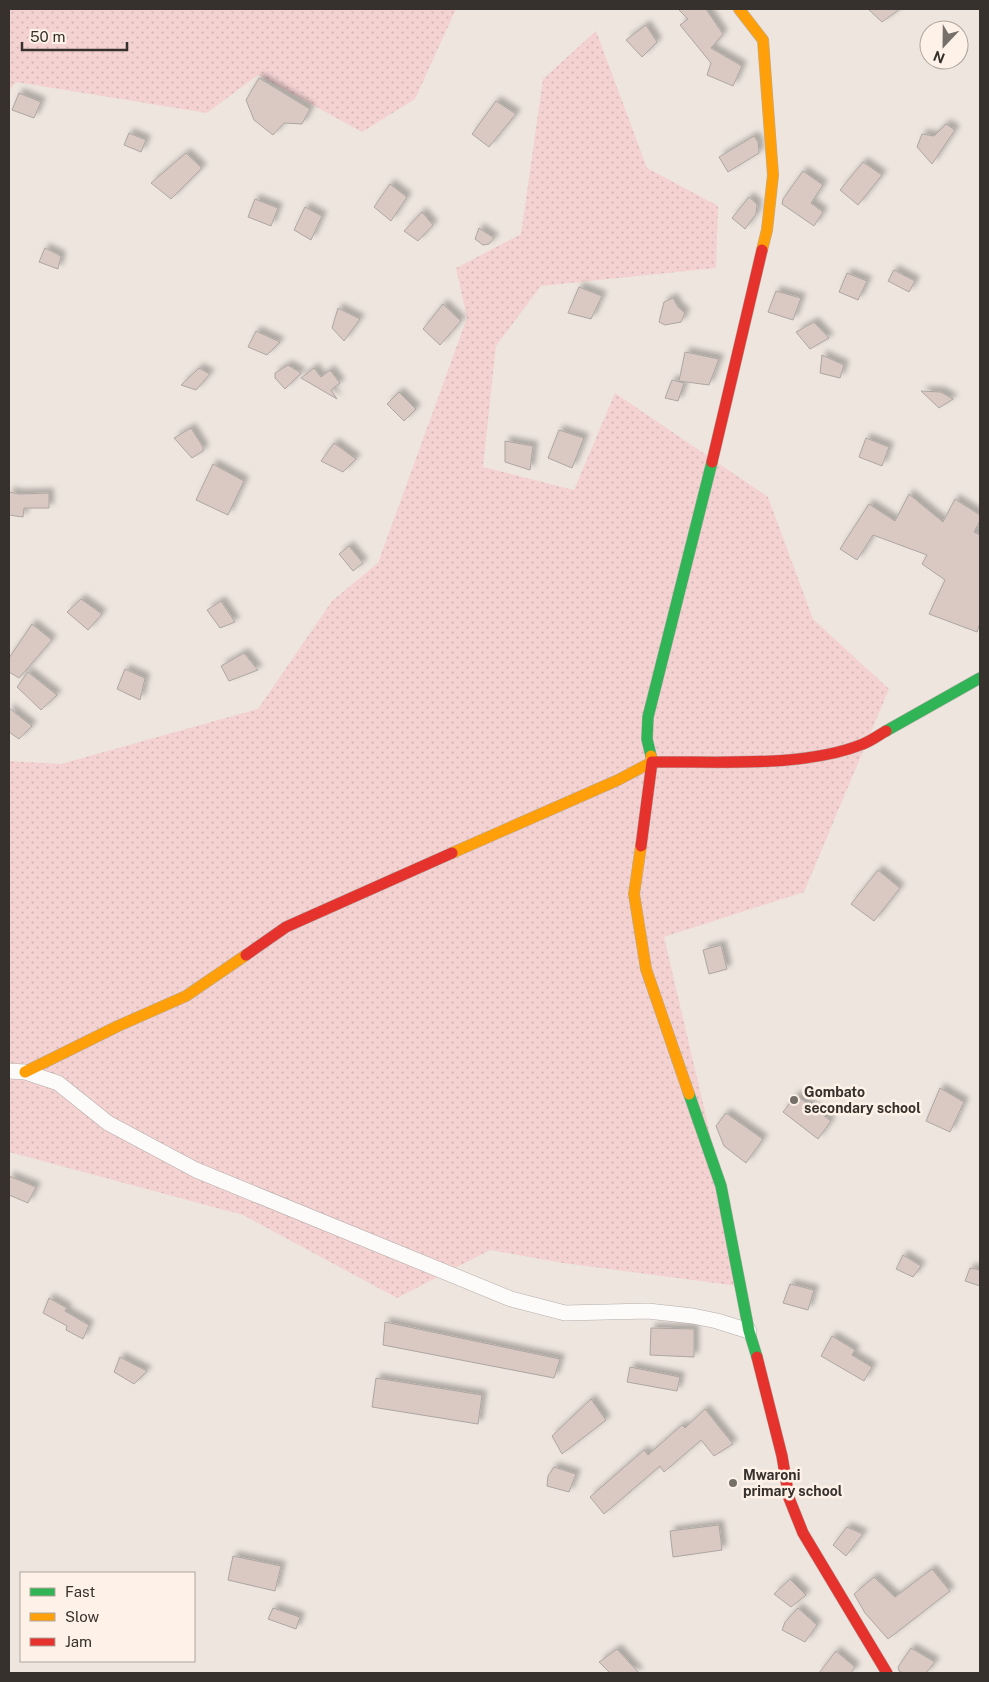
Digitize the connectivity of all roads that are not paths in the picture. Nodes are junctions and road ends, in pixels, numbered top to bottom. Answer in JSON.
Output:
{"nodes":[{"id":1,"x":739,"y":9,"type":"edge"},
{"id":2,"x":980,"y":678,"type":"edge"},
{"id":3,"x":652,"y":762,"type":"junction"},
{"id":4,"x":9,"y":1071,"type":"edge"},
{"id":5,"x":25,"y":1072,"type":"junction"},
{"id":6,"x":749,"y":1331,"type":"junction"},
{"id":7,"x":887,"y":1673,"type":"edge"}],
"edges":[{"from":1,"to":3,"type":"street"},
{"from":2,"to":3,"type":"street"},
{"from":3,"to":5,"type":"street"},
{"from":3,"to":6,"type":"street"},
{"from":4,"to":5,"type":"street"},
{"from":5,"to":6,"type":"street"},
{"from":6,"to":7,"type":"street"}]}
